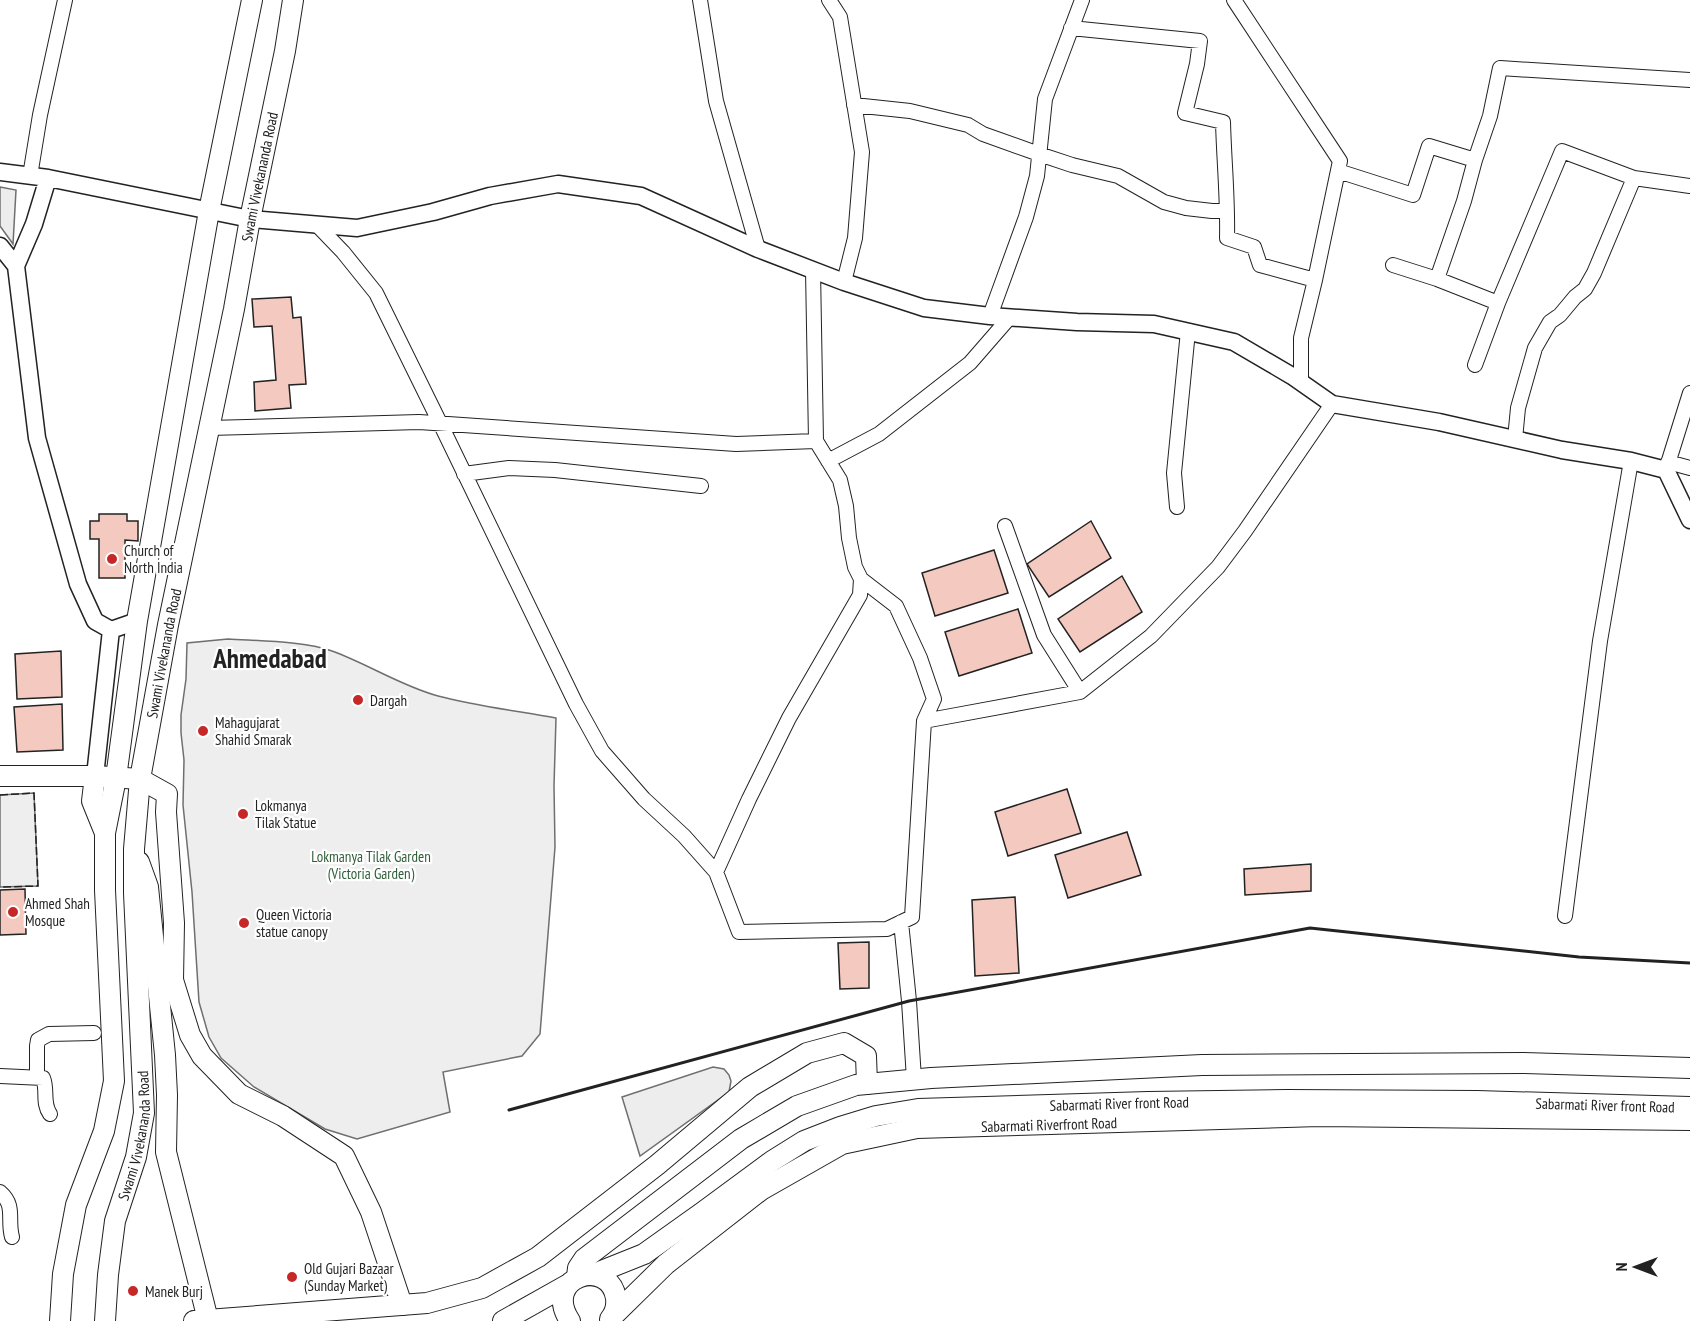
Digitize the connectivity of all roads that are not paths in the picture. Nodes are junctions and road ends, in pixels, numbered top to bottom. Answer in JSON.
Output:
{"nodes":[{"id":1,"x":65,"y":0,"type":"edge"},
{"id":2,"x":252,"y":0,"type":"edge"},
{"id":3,"x":293,"y":0,"type":"edge"},
{"id":4,"x":700,"y":0,"type":"edge"},
{"id":5,"x":829,"y":0,"type":"edge"},
{"id":6,"x":1082,"y":0,"type":"edge"},
{"id":7,"x":1234,"y":0,"type":"edge"},
{"id":8,"x":1071,"y":28,"type":"junction"},
{"id":9,"x":1690,"y":80,"type":"edge"},
{"id":10,"x":854,"y":105,"type":"junction"},
{"id":11,"x":1039,"y":154,"type":"junction"},
{"id":12,"x":1475,"y":160,"type":"junction"},
{"id":13,"x":1338,"y":171,"type":"junction"},
{"id":14,"x":0,"y":172,"type":"edge"},
{"id":15,"x":30,"y":176,"type":"junction"},
{"id":16,"x":48,"y":178,"type":"junction"},
{"id":17,"x":1634,"y":178,"type":"junction"},
{"id":18,"x":1690,"y":186,"type":"edge"},
{"id":19,"x":1227,"y":210,"type":"junction"},
{"id":20,"x":209,"y":211,"type":"junction"},
{"id":21,"x":250,"y":219,"type":"junction"},
{"id":22,"x":316,"y":224,"type":"junction"},
{"id":23,"x":0,"y":246,"type":"edge"},
{"id":24,"x":758,"y":249,"type":"junction"},
{"id":25,"x":1393,"y":265,"type":"dead end"},
{"id":26,"x":16,"y":266,"type":"junction"},
{"id":27,"x":813,"y":270,"type":"junction"},
{"id":28,"x":1437,"y":279,"type":"junction"},
{"id":29,"x":1315,"y":280,"type":"junction"},
{"id":30,"x":844,"y":282,"type":"junction"},
{"id":31,"x":1498,"y":303,"type":"junction"},
{"id":32,"x":990,"y":316,"type":"junction"},
{"id":33,"x":1010,"y":317,"type":"junction"},
{"id":34,"x":1188,"y":331,"type":"junction"},
{"id":35,"x":1475,"y":365,"type":"dead end"},
{"id":36,"x":1301,"y":382,"type":"junction"},
{"id":37,"x":1690,"y":393,"type":"edge"},
{"id":38,"x":1332,"y":404,"type":"junction"},
{"id":39,"x":441,"y":423,"type":"junction"},
{"id":40,"x":209,"y":428,"type":"junction"},
{"id":41,"x":1515,"y":439,"type":"junction"},
{"id":42,"x":816,"y":441,"type":"junction"},
{"id":43,"x":828,"y":461,"type":"junction"},
{"id":44,"x":1631,"y":461,"type":"junction"},
{"id":45,"x":1667,"y":466,"type":"junction"},
{"id":46,"x":1690,"y":468,"type":"edge"},
{"id":47,"x":464,"y":474,"type":"junction"},
{"id":48,"x":700,"y":486,"type":"dead end"},
{"id":49,"x":1177,"y":507,"type":"dead end"},
{"id":50,"x":1690,"y":520,"type":"edge"},
{"id":51,"x":1005,"y":526,"type":"dead end"},
{"id":52,"x":861,"y":579,"type":"junction"},
{"id":53,"x":137,"y":621,"type":"junction"},
{"id":54,"x":111,"y":630,"type":"junction"},
{"id":55,"x":1080,"y":692,"type":"junction"},
{"id":56,"x":924,"y":721,"type":"junction"},
{"id":57,"x":0,"y":776,"type":"edge"},
{"id":58,"x":95,"y":776,"type":"junction"},
{"id":59,"x":116,"y":778,"type":"junction"},
{"id":60,"x":140,"y":779,"type":"junction"},
{"id":61,"x":105,"y":833,"type":"junction"},
{"id":62,"x":134,"y":849,"type":"junction"},
{"id":63,"x":716,"y":872,"type":"junction"},
{"id":64,"x":1565,"y":916,"type":"dead end"},
{"id":65,"x":901,"y":922,"type":"junction"},
{"id":66,"x":94,"y":1033,"type":"dead end"},
{"id":67,"x":1690,"y":1068,"type":"edge"},
{"id":68,"x":0,"y":1076,"type":"edge"},
{"id":69,"x":37,"y":1077,"type":"junction"},
{"id":70,"x":914,"y":1079,"type":"junction"},
{"id":71,"x":867,"y":1084,"type":"junction"},
{"id":72,"x":1690,"y":1107,"type":"edge"},
{"id":73,"x":50,"y":1114,"type":"dead end"},
{"id":74,"x":1690,"y":1120,"type":"edge"},
{"id":75,"x":0,"y":1192,"type":"edge"},
{"id":76,"x":12,"y":1237,"type":"dead end"},
{"id":77,"x":579,"y":1279,"type":"junction"},
{"id":78,"x":402,"y":1305,"type":"junction"},
{"id":79,"x":610,"y":1319,"type":"edge"},
{"id":80,"x":201,"y":1320,"type":"edge"},
{"id":81,"x":60,"y":1321,"type":"edge"},
{"id":82,"x":105,"y":1321,"type":"edge"},
{"id":83,"x":503,"y":1321,"type":"edge"},
{"id":84,"x":570,"y":1321,"type":"edge"}],
"edges":[{"from":1,"to":15,"type":"street"},
{"from":2,"to":20,"type":"main road"},
{"from":3,"to":21,"type":"main road","name":"Swami Vivekananda Road"},
{"from":4,"to":24,"type":"street"},
{"from":5,"to":10,"type":"street"},
{"from":6,"to":8,"type":"street"},
{"from":7,"to":13,"type":"street"},
{"from":8,"to":11,"type":"street"},
{"from":8,"to":19,"type":"street"},
{"from":9,"to":12,"type":"street"},
{"from":10,"to":11,"type":"street"},
{"from":10,"to":30,"type":"street"},
{"from":11,"to":19,"type":"street"},
{"from":11,"to":32,"type":"street"},
{"from":12,"to":13,"type":"street"},
{"from":12,"to":28,"type":"street"},
{"from":13,"to":29,"type":"street"},
{"from":14,"to":15,"type":"street"},
{"from":15,"to":16,"type":"street"},
{"from":16,"to":20,"type":"street"},
{"from":16,"to":26,"type":"street"},
{"from":17,"to":18,"type":"street"},
{"from":17,"to":31,"type":"street"},
{"from":17,"to":41,"type":"street"},
{"from":19,"to":29,"type":"street"},
{"from":20,"to":21,"type":"street"},
{"from":20,"to":53,"type":"main road"},
{"from":21,"to":22,"type":"street"},
{"from":21,"to":40,"type":"main road","name":"Swami Vivekananda Road"},
{"from":22,"to":24,"type":"street"},
{"from":22,"to":39,"type":"street"},
{"from":23,"to":26,"type":"street"},
{"from":24,"to":27,"type":"street"},
{"from":25,"to":28,"type":"street"},
{"from":26,"to":54,"type":"street"},
{"from":27,"to":30,"type":"street"},
{"from":27,"to":42,"type":"street"},
{"from":28,"to":31,"type":"street"},
{"from":29,"to":36,"type":"street"},
{"from":30,"to":32,"type":"street"},
{"from":31,"to":35,"type":"street"},
{"from":32,"to":33,"type":"street"},
{"from":33,"to":34,"type":"street"},
{"from":33,"to":43,"type":"street"},
{"from":34,"to":36,"type":"street"},
{"from":34,"to":49,"type":"street"},
{"from":36,"to":38,"type":"street"},
{"from":37,"to":45,"type":"street"},
{"from":38,"to":41,"type":"street"},
{"from":38,"to":55,"type":"street"},
{"from":39,"to":40,"type":"street"},
{"from":39,"to":42,"type":"street"},
{"from":39,"to":47,"type":"street"},
{"from":40,"to":60,"type":"main road","name":"Swami Vivekananda Road"},
{"from":41,"to":44,"type":"street"},
{"from":42,"to":43,"type":"street"},
{"from":43,"to":52,"type":"street"},
{"from":44,"to":45,"type":"street"},
{"from":44,"to":64,"type":"street"},
{"from":45,"to":46,"type":"street"},
{"from":45,"to":50,"type":"street"},
{"from":47,"to":48,"type":"street"},
{"from":47,"to":63,"type":"street"},
{"from":51,"to":55,"type":"street"},
{"from":52,"to":56,"type":"street"},
{"from":52,"to":63,"type":"street"},
{"from":53,"to":54,"type":"street"},
{"from":53,"to":59,"type":"main road"},
{"from":54,"to":58,"type":"street"},
{"from":55,"to":56,"type":"street"},
{"from":56,"to":65,"type":"street"},
{"from":57,"to":58,"type":"main road"},
{"from":58,"to":59,"type":"main road"},
{"from":58,"to":61,"type":"main road"},
{"from":59,"to":60,"type":"main road"},
{"from":59,"to":61,"type":"main road"},
{"from":60,"to":62,"type":"main road","name":"Swami Vivekananda Road"},
{"from":60,"to":78,"type":"main road"},
{"from":61,"to":81,"type":"main road"},
{"from":62,"to":80,"type":"main road"},
{"from":62,"to":82,"type":"main road","name":"Swami Vivekananda Road"},
{"from":63,"to":65,"type":"street"},
{"from":65,"to":70,"type":"street"},
{"from":66,"to":69,"type":"street"},
{"from":67,"to":70,"type":"main road"},
{"from":68,"to":69,"type":"street"},
{"from":69,"to":73,"type":"street"},
{"from":70,"to":71,"type":"main road"},
{"from":71,"to":77,"type":"main road"},
{"from":71,"to":78,"type":"main road"},
{"from":72,"to":77,"type":"main road","name":"Sabarmati River front Road"},
{"from":74,"to":79,"type":"main road","name":"Sabarmati Riverfront Road"},
{"from":75,"to":76,"type":"street"},
{"from":77,"to":79,"type":"main road"},
{"from":77,"to":83,"type":"main road","name":"Sabarmati River front Road"},
{"from":77,"to":84,"type":"main road"},
{"from":78,"to":80,"type":"main road"}]}
